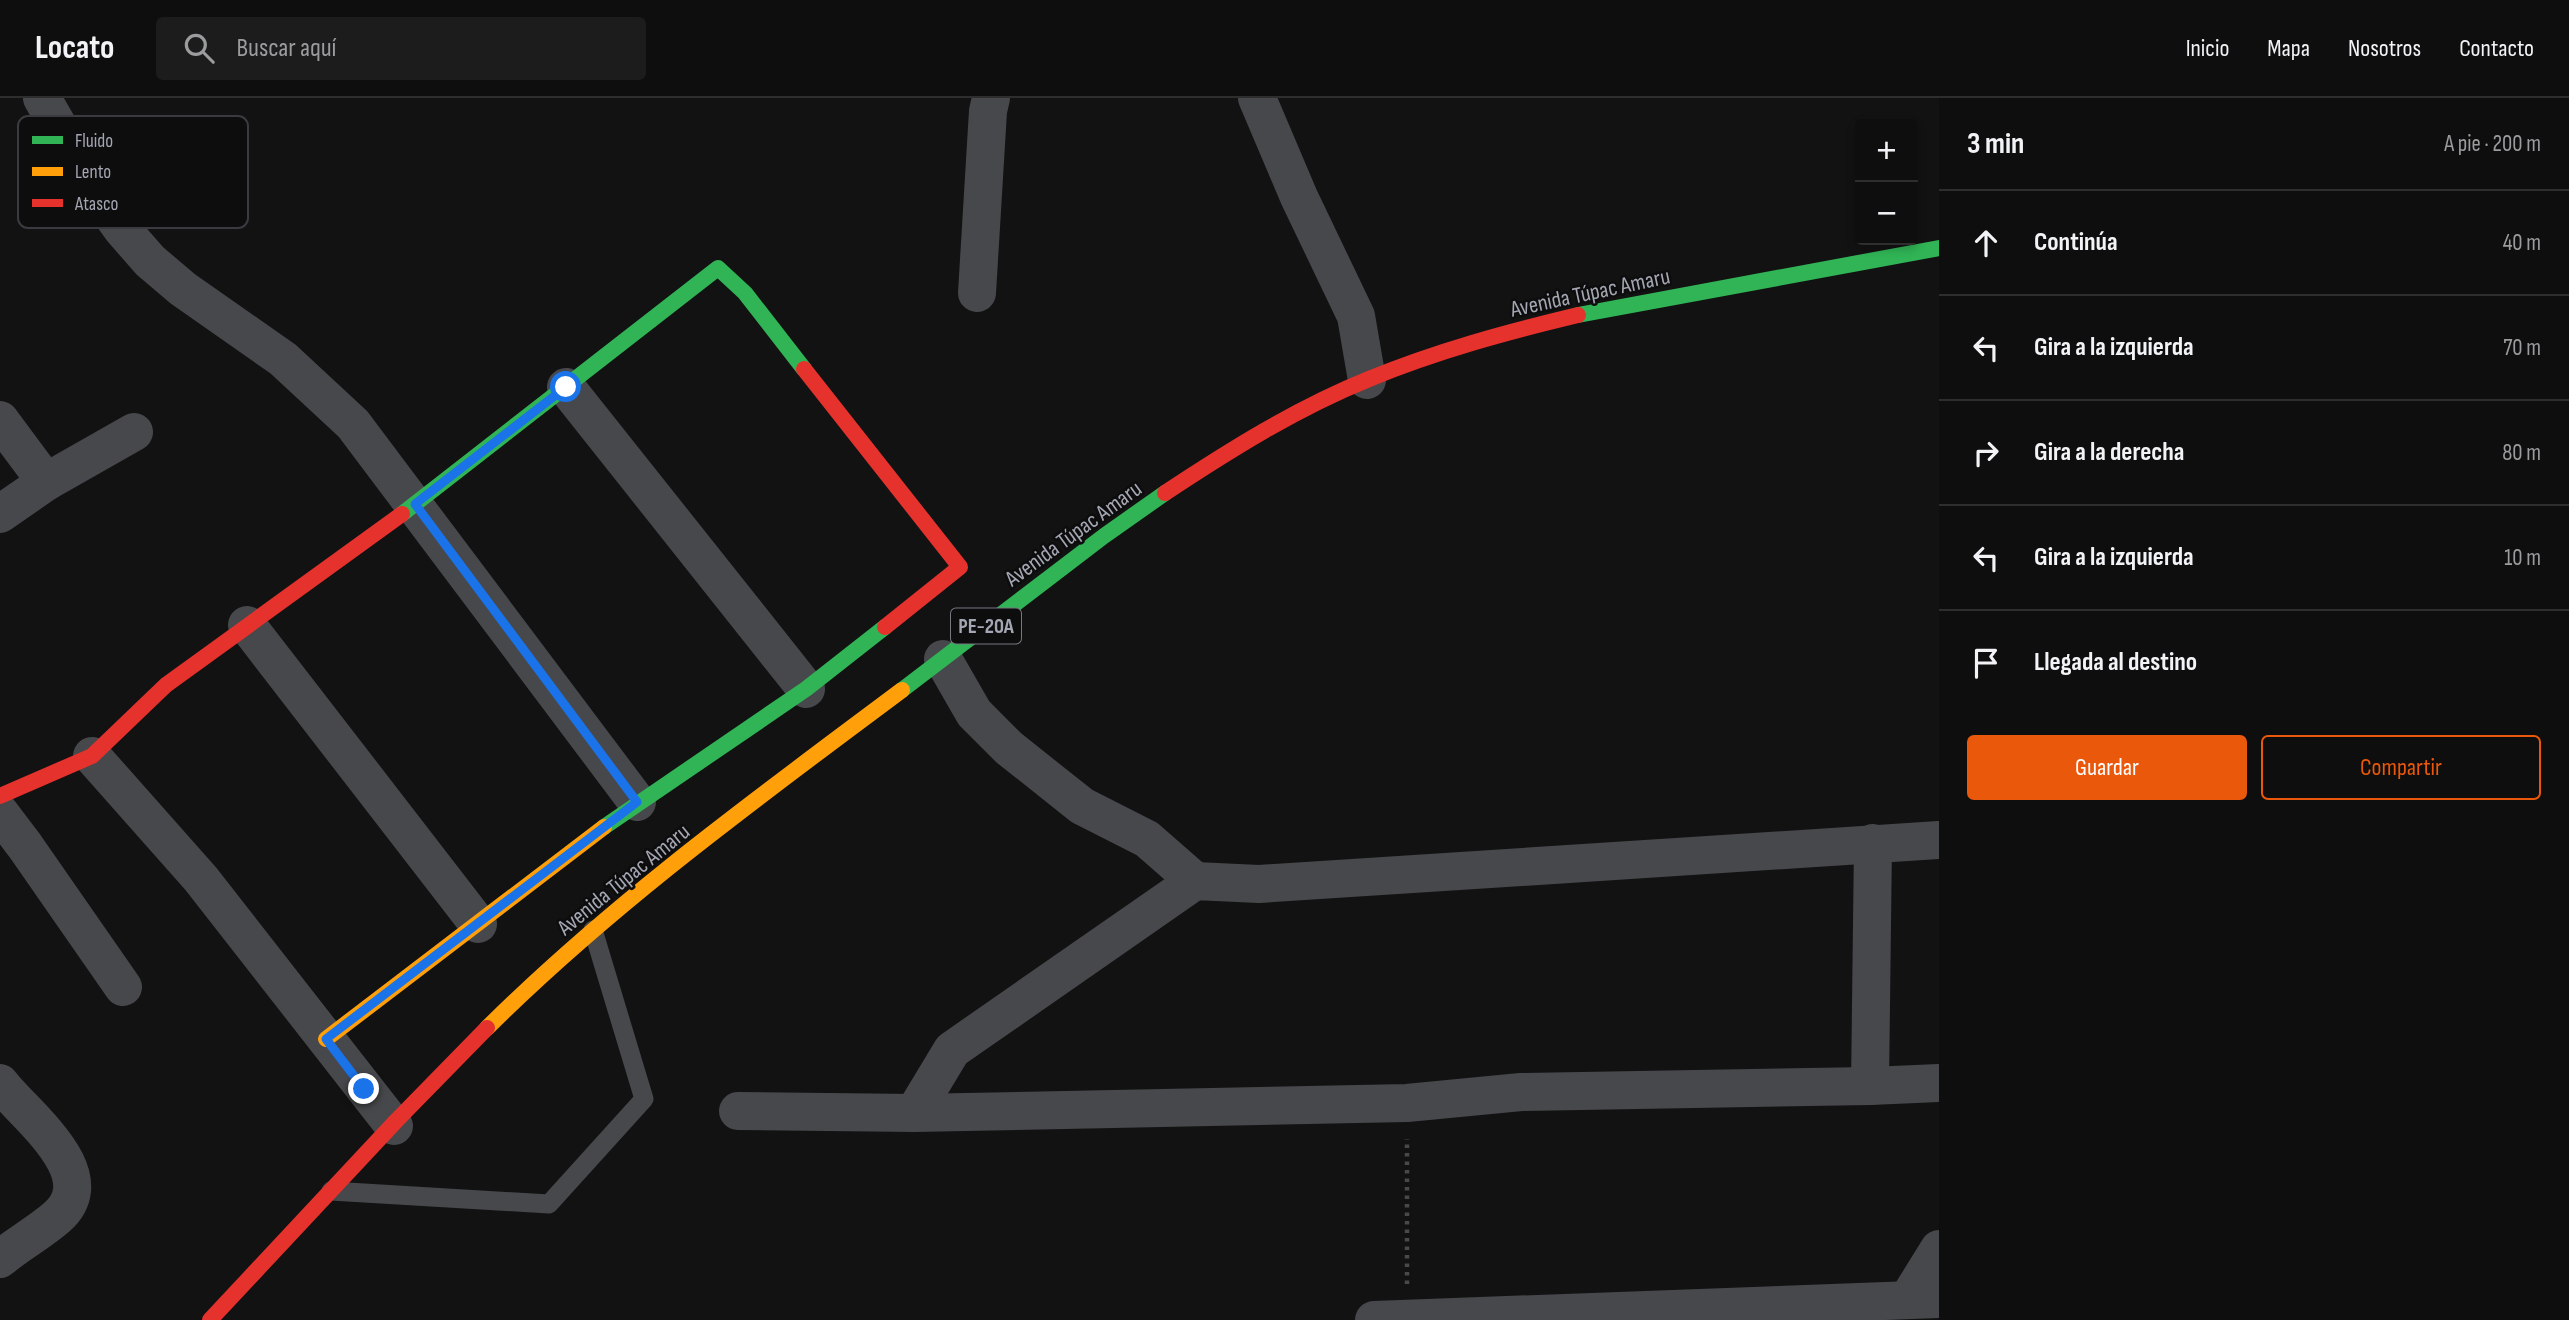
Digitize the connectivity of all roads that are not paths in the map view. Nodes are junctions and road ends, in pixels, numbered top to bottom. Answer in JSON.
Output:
{"nodes":[{"id":1,"x":42,"y":98,"type":"edge"},
{"id":2,"x":991,"y":98,"type":"edge"},
{"id":3,"x":1257,"y":98,"type":"edge"},
{"id":4,"x":52,"y":116,"type":"edge"},
{"id":5,"x":121,"y":228,"type":"edge"},
{"id":6,"x":1939,"y":248,"type":"edge"},
{"id":7,"x":977,"y":293,"type":"dead end"},
{"id":8,"x":1367,"y":380,"type":"junction"},
{"id":9,"x":566,"y":387,"type":"junction"},
{"id":10,"x":0,"y":420,"type":"edge"},
{"id":11,"x":134,"y":432,"type":"dead end"},
{"id":12,"x":46,"y":482,"type":"junction"},
{"id":13,"x":415,"y":504,"type":"junction"},
{"id":14,"x":0,"y":514,"type":"edge"},
{"id":15,"x":247,"y":625,"type":"junction"},
{"id":16,"x":943,"y":659,"type":"junction"},
{"id":17,"x":806,"y":689,"type":"junction"},
{"id":18,"x":92,"y":756,"type":"junction"},
{"id":19,"x":0,"y":796,"type":"edge"},
{"id":20,"x":637,"y":802,"type":"junction"},
{"id":21,"x":0,"y":813,"type":"edge"},
{"id":22,"x":1939,"y":839,"type":"edge"},
{"id":23,"x":1874,"y":843,"type":"junction"},
{"id":24,"x":1195,"y":881,"type":"junction"},
{"id":25,"x":478,"y":924,"type":"junction"},
{"id":26,"x":593,"y":930,"type":"junction"},
{"id":27,"x":123,"y":987,"type":"dead end"},
{"id":28,"x":326,"y":1039,"type":"junction"},
{"id":29,"x":0,"y":1083,"type":"edge"},
{"id":30,"x":1939,"y":1083,"type":"edge"},
{"id":31,"x":1870,"y":1086,"type":"junction"},
{"id":32,"x":738,"y":1111,"type":"dead end"},
{"id":33,"x":914,"y":1113,"type":"junction"},
{"id":34,"x":394,"y":1126,"type":"junction"},
{"id":35,"x":331,"y":1191,"type":"junction"},
{"id":36,"x":1939,"y":1249,"type":"edge"},
{"id":37,"x":0,"y":1259,"type":"edge"},
{"id":38,"x":1923,"y":1299,"type":"edge"},
{"id":39,"x":1407,"y":1319,"type":"edge"},
{"id":40,"x":210,"y":1320,"type":"edge"},
{"id":41,"x":1374,"y":1320,"type":"edge"}],
"edges":[{"from":1,"to":4,"type":"street"},
{"from":2,"to":7,"type":"street"},
{"from":3,"to":8,"type":"street"},
{"from":5,"to":13,"type":"street"},
{"from":6,"to":8,"type":"main road","name":"Avenida Túpac Amaru","number":"PE-20A"},
{"from":8,"to":16,"type":"main road","name":"Avenida Túpac Amaru","number":"PE-20A"},
{"from":9,"to":13,"type":"main road"},
{"from":9,"to":17,"type":"street"},
{"from":9,"to":17,"type":"main road"},
{"from":10,"to":12,"type":"street"},
{"from":11,"to":12,"type":"street"},
{"from":12,"to":14,"type":"street"},
{"from":13,"to":15,"type":"main road"},
{"from":13,"to":20,"type":"street"},
{"from":15,"to":18,"type":"main road"},
{"from":15,"to":25,"type":"street"},
{"from":16,"to":24,"type":"street"},
{"from":16,"to":26,"type":"main road","name":"Avenida Túpac Amaru","number":"PE-20A"},
{"from":17,"to":20,"type":"main road"},
{"from":18,"to":19,"type":"main road"},
{"from":18,"to":28,"type":"street"},
{"from":20,"to":25,"type":"main road"},
{"from":21,"to":27,"type":"street"},
{"from":22,"to":23,"type":"street"},
{"from":23,"to":24,"type":"street"},
{"from":23,"to":31,"type":"street"},
{"from":24,"to":33,"type":"street"},
{"from":25,"to":28,"type":"main road"},
{"from":26,"to":34,"type":"main road","name":"Avenida Túpac Amaru","number":"PE-20A"},
{"from":26,"to":35,"type":"lane"},
{"from":28,"to":34,"type":"street"},
{"from":29,"to":37,"type":"street"},
{"from":30,"to":31,"type":"street"},
{"from":31,"to":33,"type":"street"},
{"from":32,"to":33,"type":"street"},
{"from":34,"to":35,"type":"main road","name":"Avenida Túpac Amaru","number":"PE-20A"},
{"from":35,"to":40,"type":"main road","name":"Avenida Túpac Amaru","number":"PE-20A"},
{"from":36,"to":38,"type":"street"},
{"from":38,"to":39,"type":"street"},
{"from":39,"to":41,"type":"street"}]}
